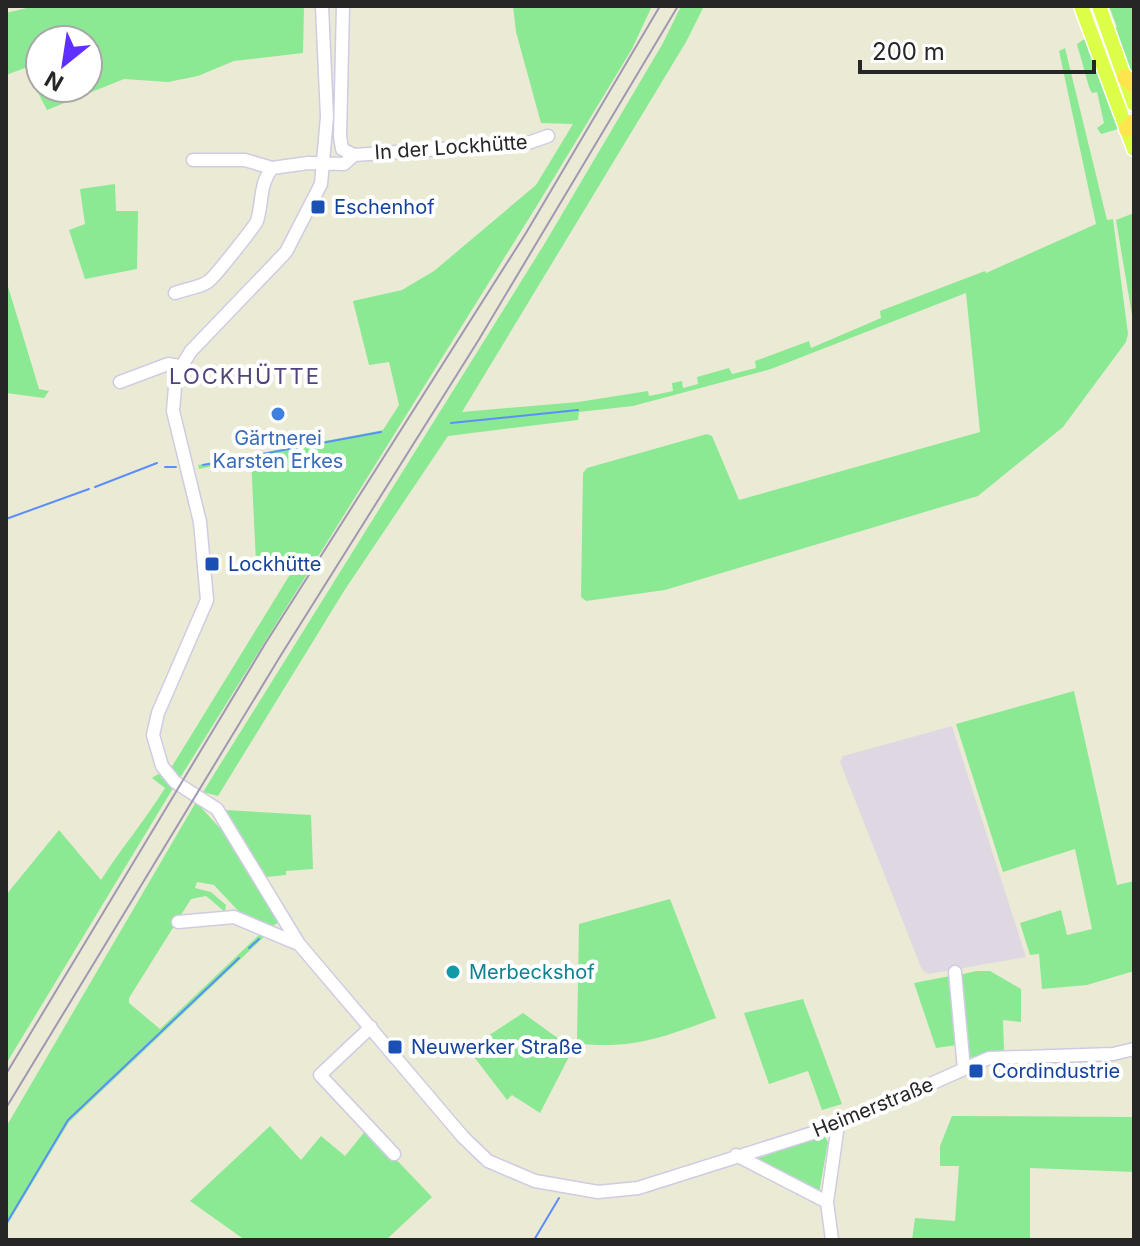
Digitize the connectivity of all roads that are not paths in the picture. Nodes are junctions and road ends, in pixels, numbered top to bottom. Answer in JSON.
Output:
{"nodes":[{"id":1,"x":322,"y":6,"type":"edge"},
{"id":2,"x":343,"y":6,"type":"edge"},
{"id":3,"x":1081,"y":6,"type":"edge"},
{"id":4,"x":1099,"y":6,"type":"edge"},
{"id":5,"x":1130,"y":81,"type":"edge"},
{"id":6,"x":1134,"y":104,"type":"edge"},
{"id":7,"x":1132,"y":126,"type":"edge"},
{"id":8,"x":548,"y":136,"type":"dead end"},
{"id":9,"x":1134,"y":149,"type":"edge"},
{"id":10,"x":354,"y":155,"type":"junction"},
{"id":11,"x":193,"y":160,"type":"dead end"},
{"id":12,"x":325,"y":163,"type":"junction"},
{"id":13,"x":272,"y":168,"type":"junction"},
{"id":14,"x":175,"y":293,"type":"dead end"},
{"id":15,"x":179,"y":366,"type":"junction"},
{"id":16,"x":120,"y":382,"type":"dead end"},
{"id":17,"x":178,"y":922,"type":"dead end"},
{"id":18,"x":299,"y":944,"type":"junction"},
{"id":19,"x":955,"y":972,"type":"dead end"},
{"id":20,"x":371,"y":1027,"type":"junction"},
{"id":21,"x":1134,"y":1049,"type":"edge"},
{"id":22,"x":964,"y":1069,"type":"junction"},
{"id":23,"x":838,"y":1125,"type":"junction"},
{"id":24,"x":394,"y":1154,"type":"dead end"},
{"id":25,"x":736,"y":1155,"type":"junction"},
{"id":26,"x":827,"y":1202,"type":"junction"},
{"id":27,"x":832,"y":1240,"type":"edge"}],
"edges":[{"from":1,"to":12,"type":"street"},
{"from":2,"to":10,"type":"street","name":"In der Lockhütte"},
{"from":3,"to":7,"type":"main road"},
{"from":4,"to":5,"type":"main road"},
{"from":5,"to":6,"type":"main road"},
{"from":7,"to":9,"type":"main road"},
{"from":8,"to":10,"type":"street","name":"In der Lockhütte"},
{"from":10,"to":12,"type":"street","name":"In der Lockhütte"},
{"from":11,"to":13,"type":"street","name":"In der Lockhütte"},
{"from":12,"to":13,"type":"street","name":"In der Lockhütte"},
{"from":12,"to":15,"type":"street"},
{"from":13,"to":14,"type":"street"},
{"from":15,"to":16,"type":"street"},
{"from":15,"to":18,"type":"street"},
{"from":17,"to":18,"type":"street"},
{"from":18,"to":20,"type":"street"},
{"from":19,"to":22,"type":"street"},
{"from":20,"to":24,"type":"street"},
{"from":20,"to":25,"type":"street"},
{"from":21,"to":22,"type":"street","name":"Heimerstraße"},
{"from":22,"to":23,"type":"street","name":"Heimerstraße"},
{"from":23,"to":25,"type":"street","name":"Heimerstraße"},
{"from":23,"to":26,"type":"street"},
{"from":25,"to":26,"type":"street"},
{"from":26,"to":27,"type":"street"}]}
